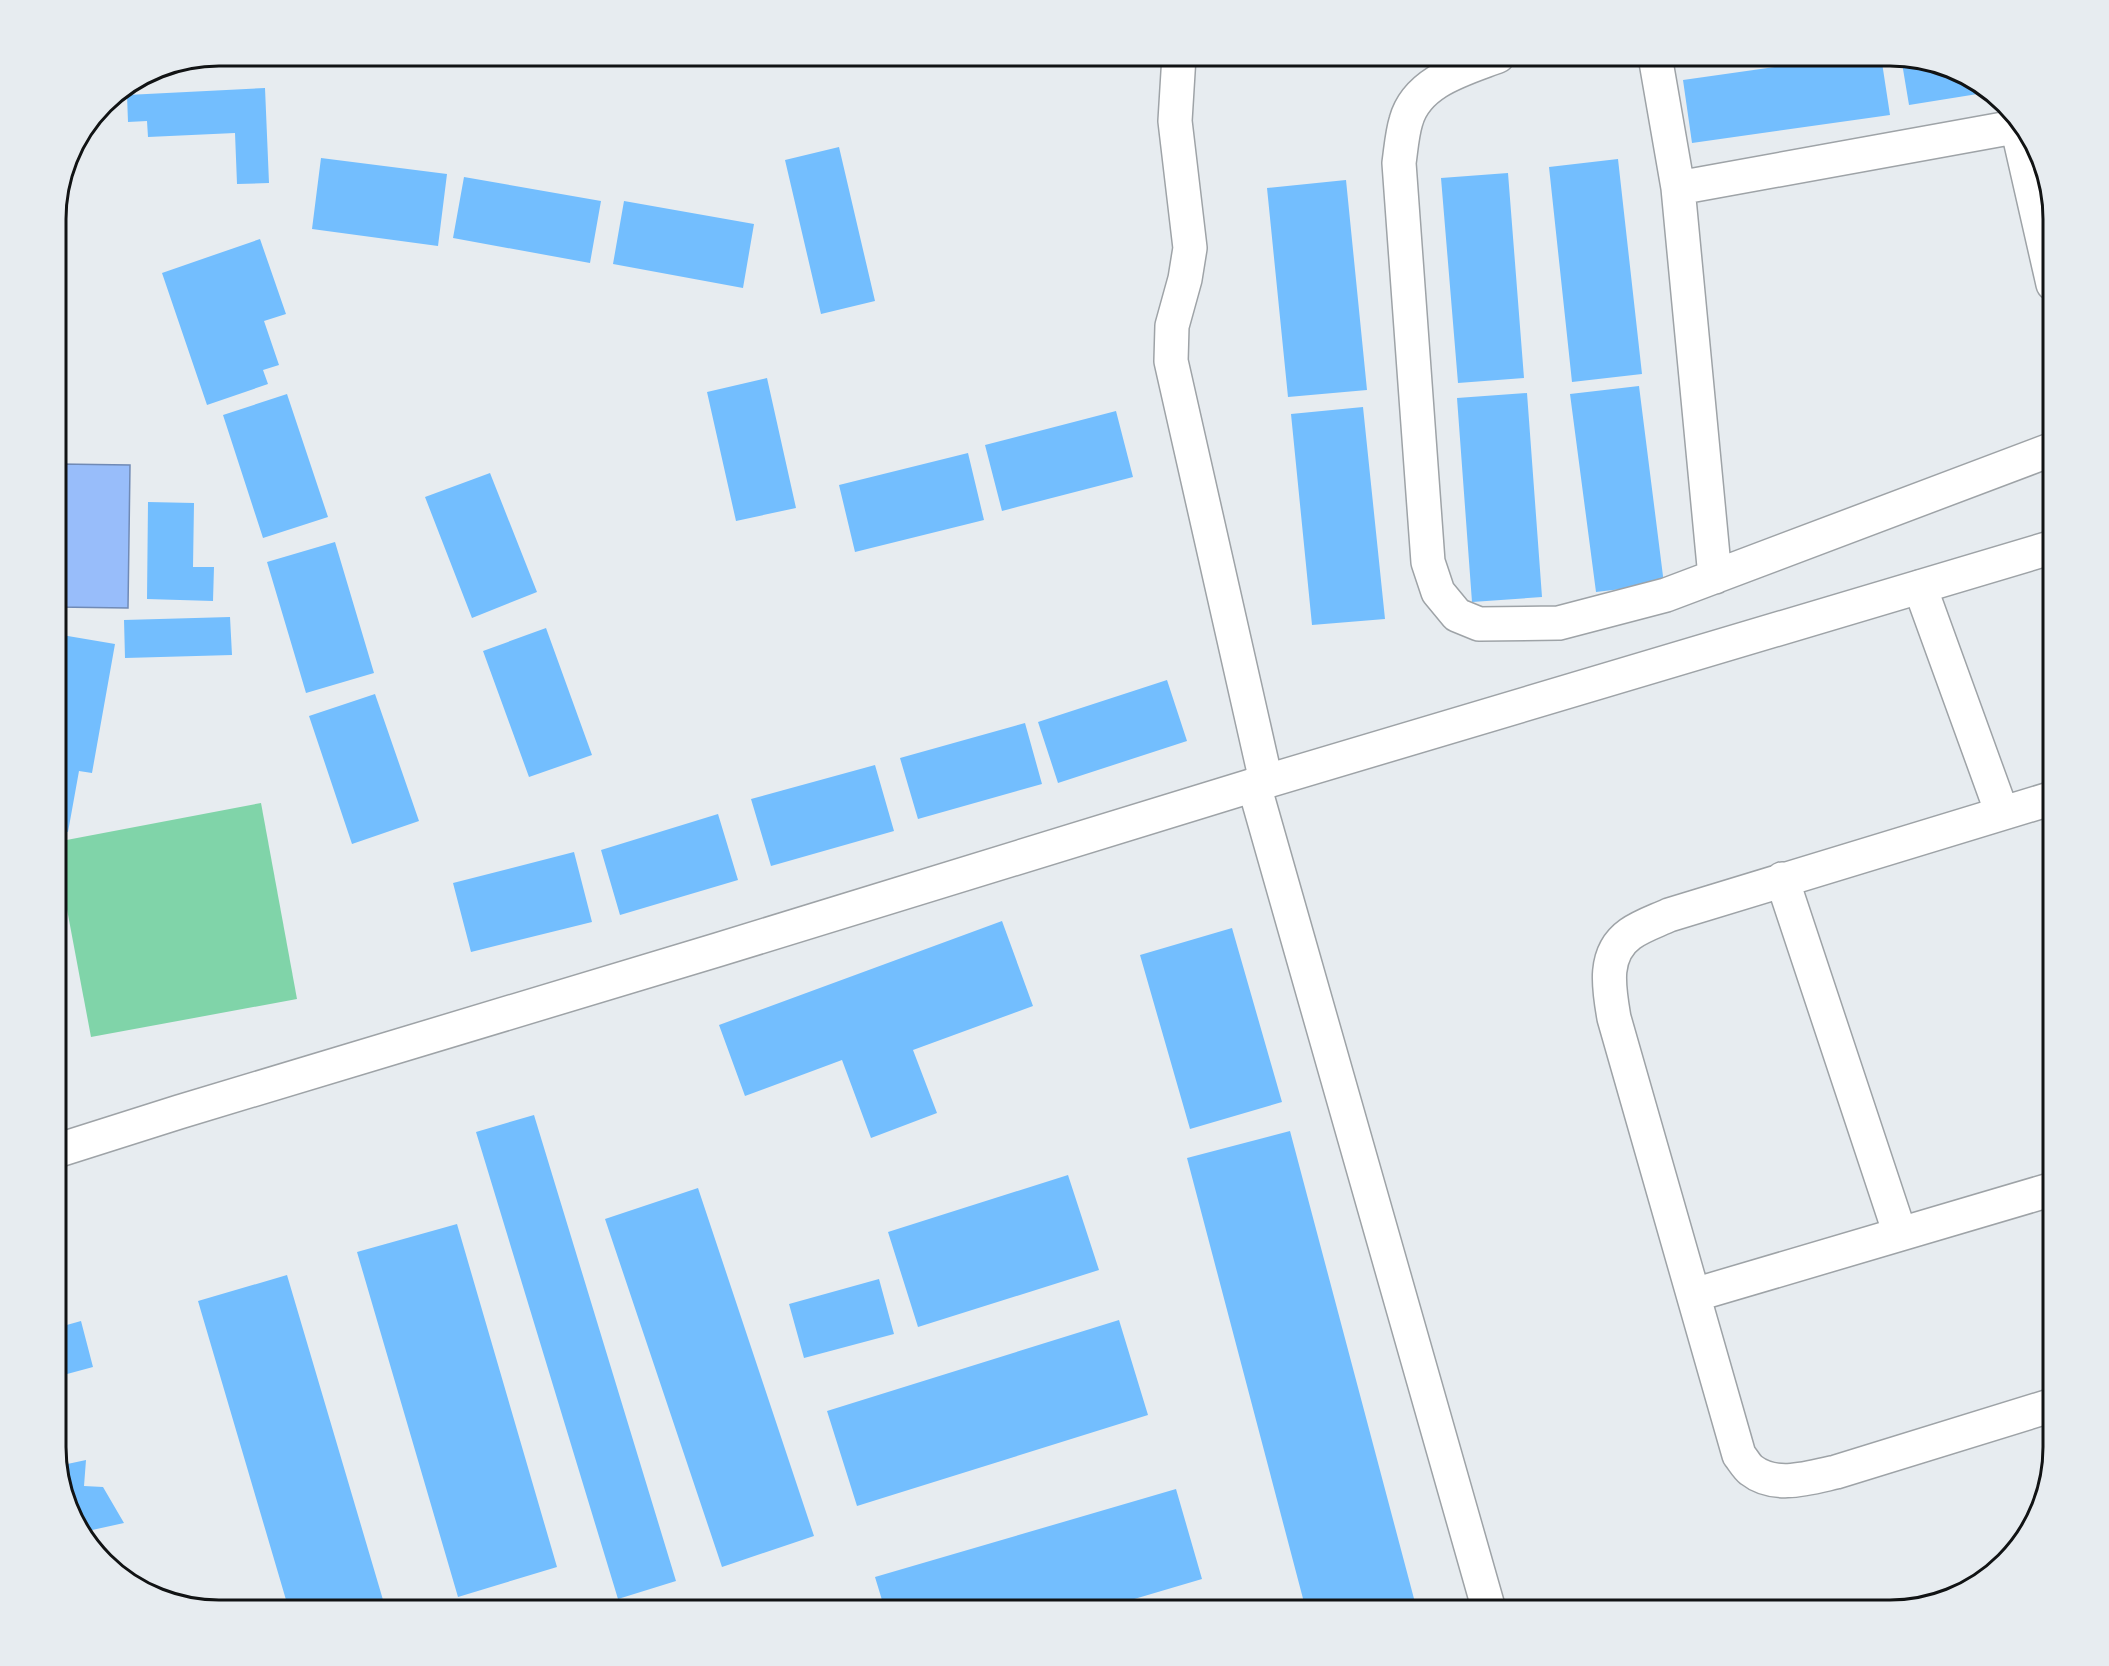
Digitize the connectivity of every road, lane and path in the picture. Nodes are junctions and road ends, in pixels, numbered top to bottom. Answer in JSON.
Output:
{"nodes":[{"id":1,"x":1178,"y":66,"type":"edge"},
{"id":2,"x":1472,"y":66,"type":"edge"},
{"id":3,"x":1657,"y":66,"type":"edge"},
{"id":4,"x":2012,"y":127,"type":"edge"},
{"id":5,"x":2023,"y":145,"type":"edge"},
{"id":6,"x":1678,"y":188,"type":"junction"},
{"id":7,"x":2043,"y":234,"type":"edge"},
{"id":8,"x":2043,"y":453,"type":"edge"},
{"id":9,"x":2043,"y":550,"type":"edge"},
{"id":10,"x":1715,"y":577,"type":"junction"},
{"id":11,"x":1920,"y":587,"type":"junction"},
{"id":12,"x":1260,"y":783,"type":"junction"},
{"id":13,"x":2043,"y":801,"type":"edge"},
{"id":14,"x":2002,"y":813,"type":"junction"},
{"id":15,"x":1782,"y":879,"type":"junction"},
{"id":16,"x":66,"y":1147,"type":"edge"},
{"id":17,"x":2043,"y":1192,"type":"edge"},
{"id":18,"x":1900,"y":1234,"type":"junction"},
{"id":19,"x":1694,"y":1295,"type":"junction"},
{"id":20,"x":2043,"y":1408,"type":"edge"},
{"id":21,"x":1486,"y":1600,"type":"edge"}],
"edges":[{"from":1,"to":12,"type":"street"},
{"from":2,"to":10,"type":"street"},
{"from":3,"to":6,"type":"street"},
{"from":4,"to":6,"type":"street"},
{"from":5,"to":7,"type":"street"},
{"from":6,"to":10,"type":"street"},
{"from":8,"to":10,"type":"street"},
{"from":9,"to":11,"type":"street"},
{"from":11,"to":12,"type":"street"},
{"from":11,"to":14,"type":"street"},
{"from":12,"to":16,"type":"street"},
{"from":12,"to":21,"type":"street"},
{"from":13,"to":14,"type":"street"},
{"from":14,"to":15,"type":"street"},
{"from":15,"to":18,"type":"street"},
{"from":15,"to":19,"type":"street"},
{"from":17,"to":18,"type":"street"},
{"from":18,"to":19,"type":"street"},
{"from":19,"to":20,"type":"street"}]}
